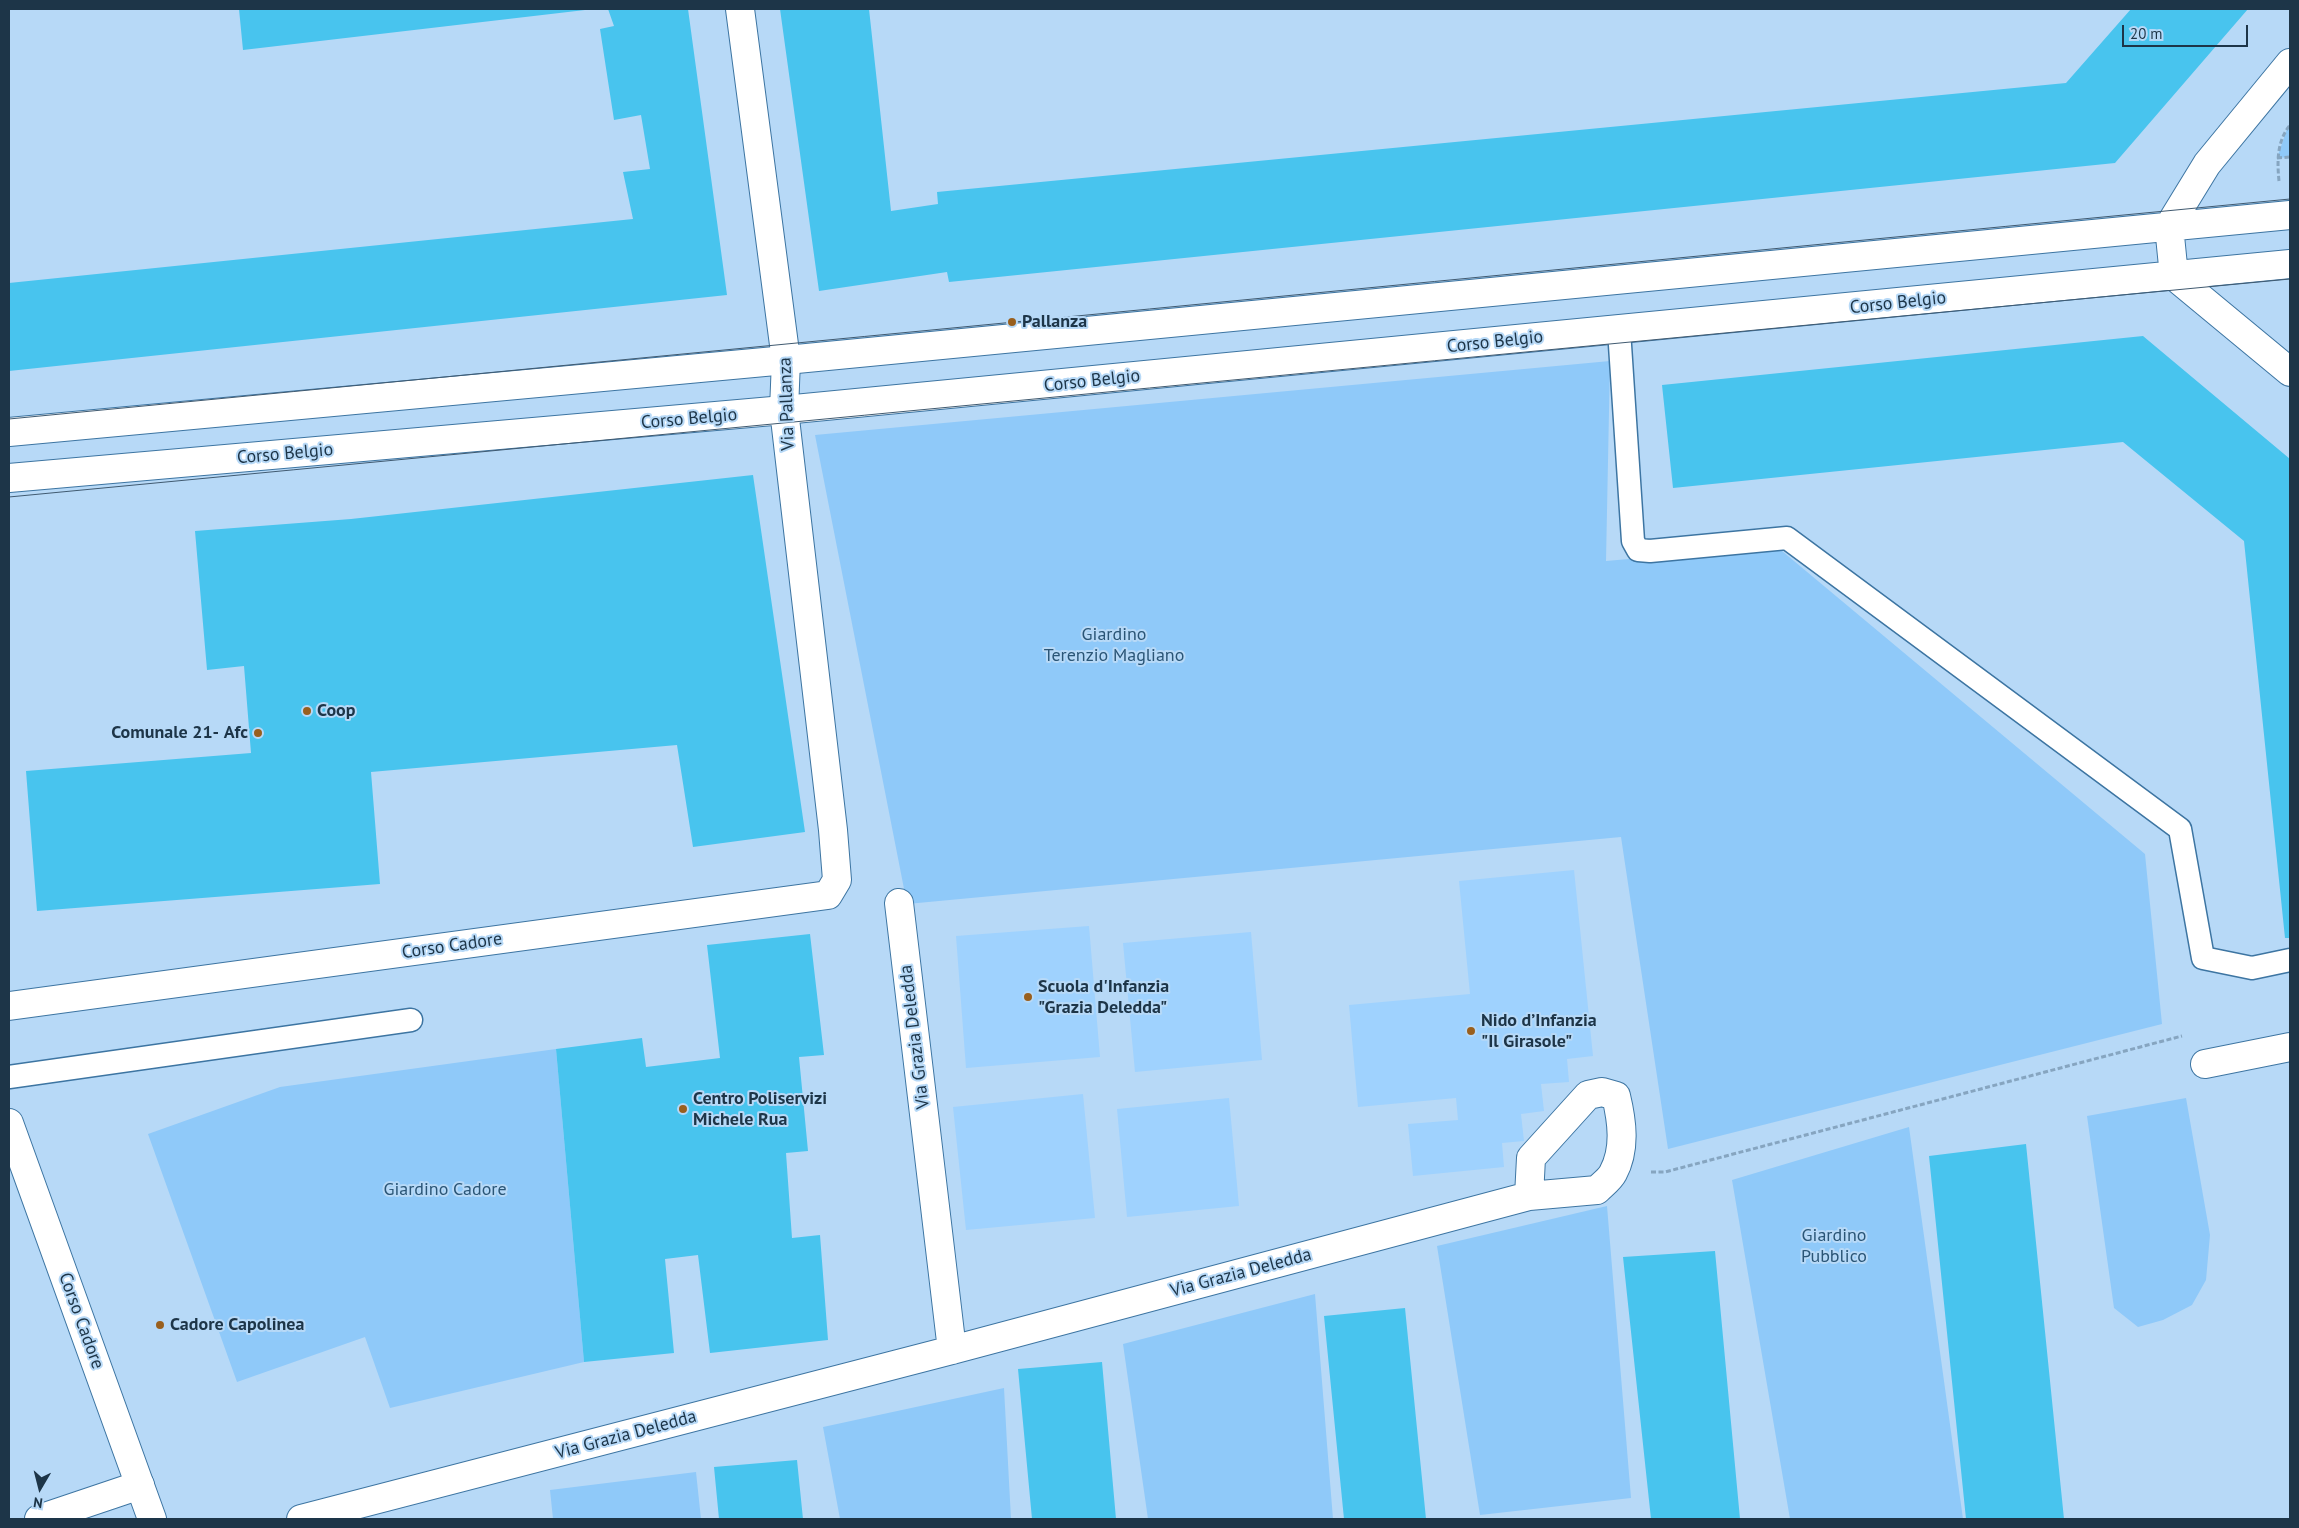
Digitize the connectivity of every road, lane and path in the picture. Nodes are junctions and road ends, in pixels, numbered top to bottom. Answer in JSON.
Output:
{"nodes":[{"id":1,"x":740,"y":9,"type":"edge"},
{"id":2,"x":2290,"y":63,"type":"edge"},
{"id":3,"x":2290,"y":125,"type":"edge"},
{"id":4,"x":2290,"y":157,"type":"edge"},
{"id":5,"x":2290,"y":215,"type":"edge"},
{"id":6,"x":2169,"y":226,"type":"junction"},
{"id":7,"x":2290,"y":264,"type":"edge"},
{"id":8,"x":2174,"y":276,"type":"junction"},
{"id":9,"x":1619,"y":330,"type":"junction"},
{"id":10,"x":786,"y":360,"type":"junction"},
{"id":11,"x":2290,"y":372,"type":"edge"},
{"id":12,"x":784,"y":410,"type":"junction"},
{"id":13,"x":9,"y":432,"type":"edge"},
{"id":14,"x":9,"y":478,"type":"edge"},
{"id":15,"x":833,"y":830,"type":"joint"},
{"id":16,"x":899,"y":903,"type":"dead end"},
{"id":17,"x":2290,"y":960,"type":"edge"},
{"id":18,"x":9,"y":1006,"type":"edge"},
{"id":19,"x":411,"y":1020,"type":"dead end"},
{"id":20,"x":2184,"y":1035,"type":"dead end"},
{"id":21,"x":2290,"y":1047,"type":"edge"},
{"id":22,"x":2205,"y":1064,"type":"dead end"},
{"id":23,"x":9,"y":1077,"type":"edge"},
{"id":24,"x":9,"y":1123,"type":"edge"},
{"id":25,"x":1613,"y":1174,"type":"junction"},
{"id":26,"x":1529,"y":1196,"type":"junction"},
{"id":27,"x":952,"y":1350,"type":"junction"},
{"id":28,"x":140,"y":1485,"type":"junction"},
{"id":29,"x":39,"y":1519,"type":"edge"},
{"id":30,"x":152,"y":1519,"type":"edge"},
{"id":31,"x":301,"y":1519,"type":"edge"}],
"edges":[{"from":1,"to":10,"type":"street","name":"Via Pallanza"},
{"from":2,"to":6,"type":"street"},
{"from":3,"to":4,"type":"path"},
{"from":5,"to":6,"type":"street"},
{"from":6,"to":8,"type":"street"},
{"from":6,"to":10,"type":"street"},
{"from":7,"to":8,"type":"street","name":"Corso Belgio"},
{"from":8,"to":9,"type":"street","name":"Corso Belgio"},
{"from":8,"to":11,"type":"street"},
{"from":9,"to":12,"type":"street","name":"Corso Belgio"},
{"from":9,"to":17,"type":"lane"},
{"from":10,"to":12,"type":"street","name":"Via Pallanza"},
{"from":10,"to":13,"type":"street"},
{"from":12,"to":14,"type":"street","name":"Corso Belgio"},
{"from":12,"to":15,"type":"street","name":"Via Pallanza"},
{"from":15,"to":18,"type":"street","name":"Corso Cadore"},
{"from":16,"to":27,"type":"street","name":"Via Grazia Deledda"},
{"from":19,"to":23,"type":"lane"},
{"from":20,"to":25,"type":"path"},
{"from":21,"to":22,"type":"street"},
{"from":24,"to":28,"type":"street","name":"Corso Cadore"},
{"from":25,"to":26,"type":"street","name":"Via Grazia Deledda"},
{"from":25,"to":26,"type":"street"},
{"from":26,"to":27,"type":"street","name":"Via Grazia Deledda"},
{"from":27,"to":31,"type":"street","name":"Via Grazia Deledda"},
{"from":28,"to":29,"type":"street"},
{"from":28,"to":30,"type":"street","name":"Corso Cadore"}]}
